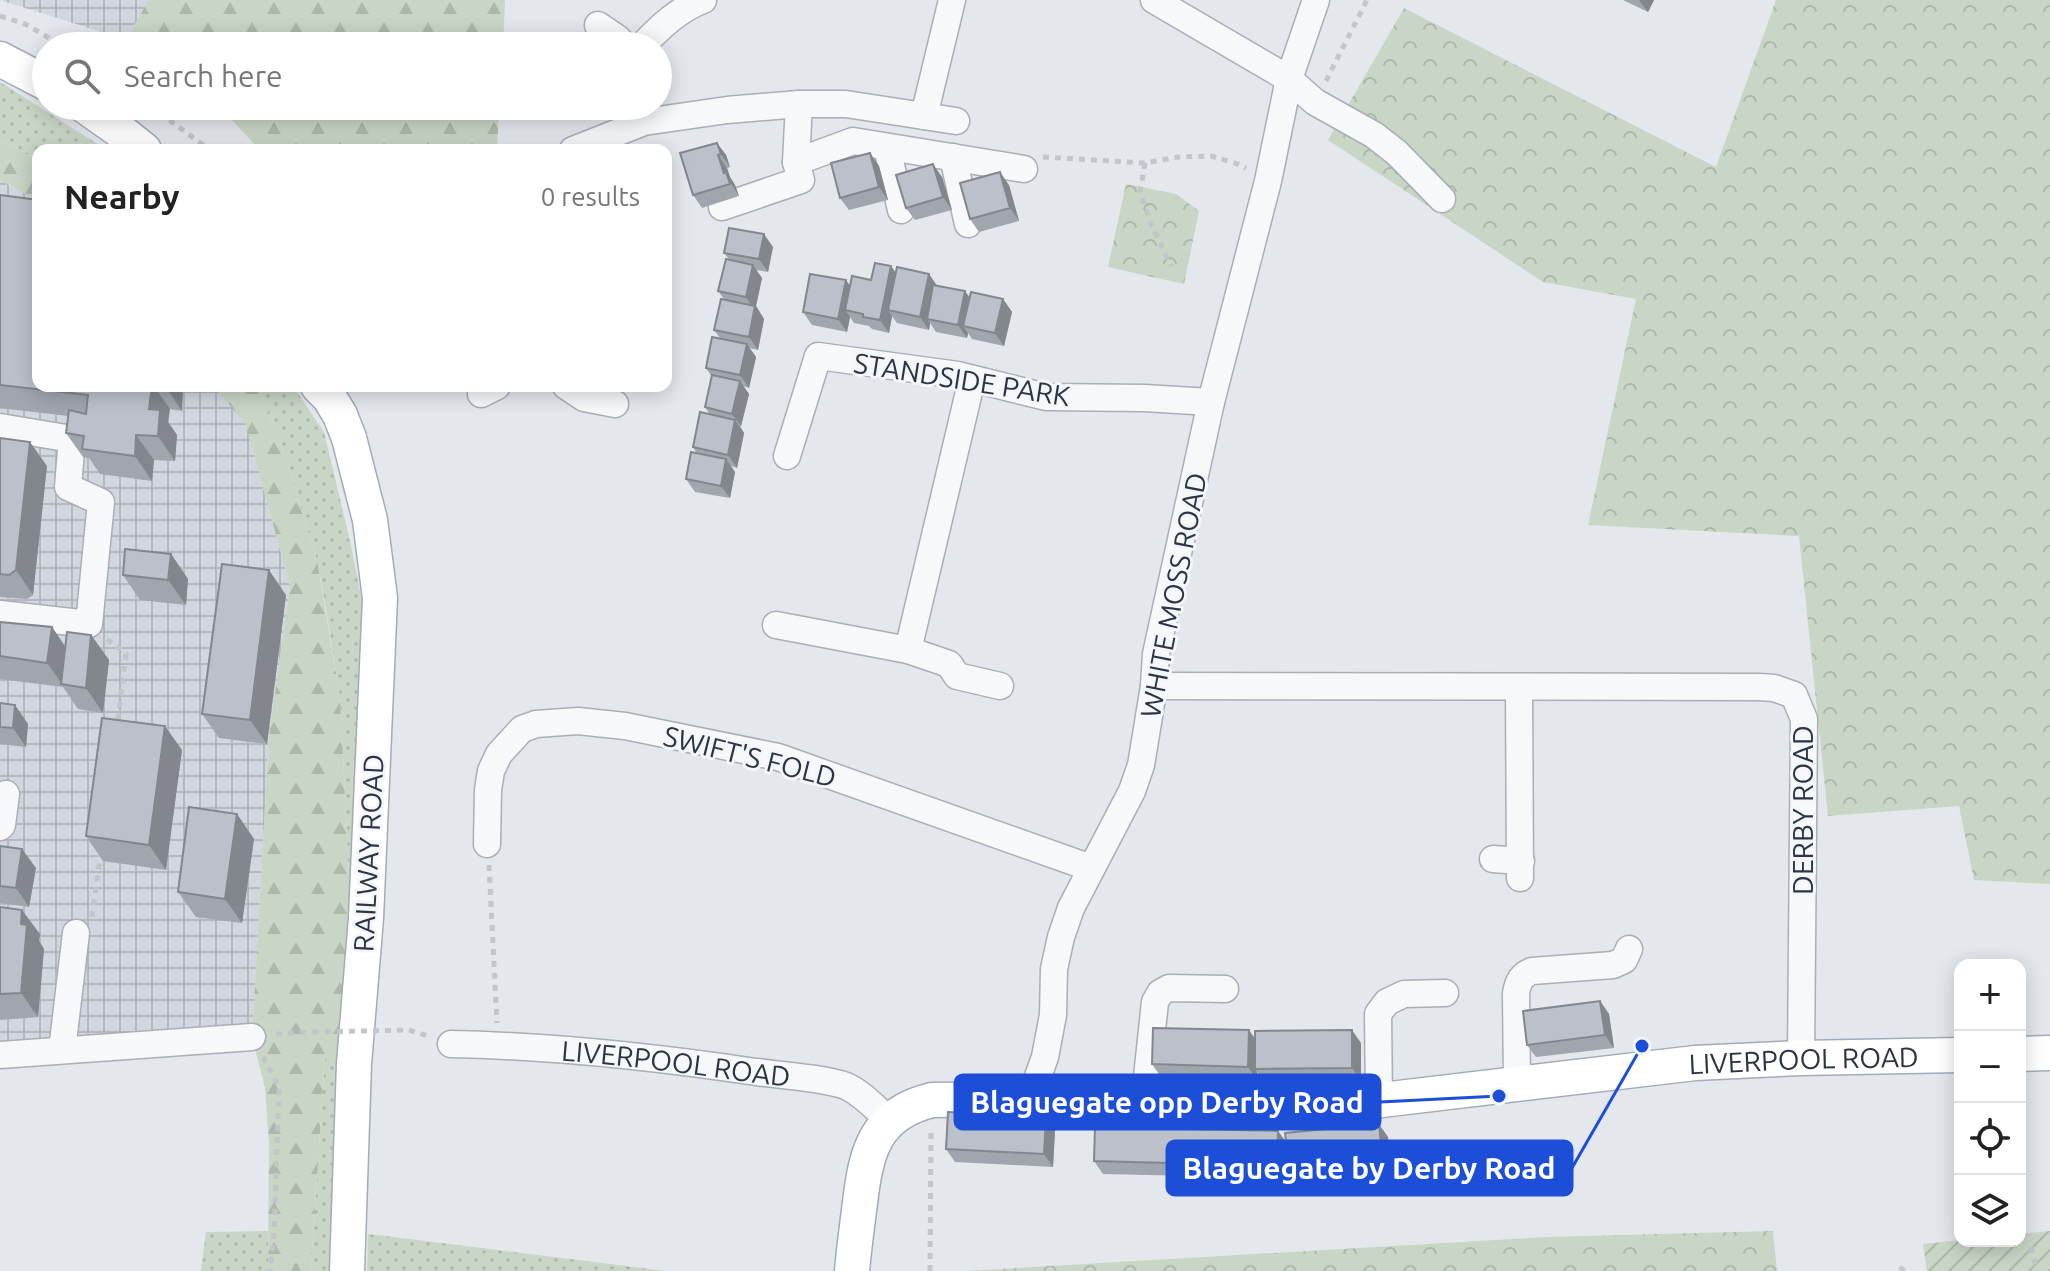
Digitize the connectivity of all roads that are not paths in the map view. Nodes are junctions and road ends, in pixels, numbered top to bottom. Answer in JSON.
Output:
{"nodes":[{"id":1,"x":952,"y":0,"type":"edge"},
{"id":2,"x":1154,"y":0,"type":"edge"},
{"id":3,"x":1316,"y":0,"type":"edge"},
{"id":4,"x":711,"y":6,"type":"edge"},
{"id":5,"x":598,"y":25,"type":"dead end"},
{"id":6,"x":607,"y":32,"type":"edge"},
{"id":7,"x":655,"y":32,"type":"edge"},
{"id":8,"x":0,"y":59,"type":"edge"},
{"id":9,"x":32,"y":76,"type":"edge"},
{"id":10,"x":1289,"y":79,"type":"junction"},
{"id":11,"x":799,"y":104,"type":"junction"},
{"id":12,"x":672,"y":113,"type":"edge"},
{"id":13,"x":924,"y":116,"type":"junction"},
{"id":14,"x":105,"y":120,"type":"edge"},
{"id":15,"x":629,"y":120,"type":"edge"},
{"id":16,"x":956,"y":121,"type":"dead end"},
{"id":17,"x":136,"y":144,"type":"edge"},
{"id":18,"x":584,"y":144,"type":"edge"},
{"id":19,"x":887,"y":147,"type":"junction"},
{"id":20,"x":953,"y":157,"type":"junction"},
{"id":21,"x":1027,"y":163,"type":"road end"},
{"id":22,"x":799,"y":171,"type":"junction"},
{"id":23,"x":1442,"y":199,"type":"dead end"},
{"id":24,"x":722,"y":207,"type":"dead end"},
{"id":25,"x":901,"y":210,"type":"edge"},
{"id":26,"x":968,"y":224,"type":"edge"},
{"id":27,"x":972,"y":379,"type":"junction"},
{"id":28,"x":324,"y":392,"type":"edge"},
{"id":29,"x":349,"y":392,"type":"edge"},
{"id":30,"x":575,"y":392,"type":"edge"},
{"id":31,"x":1211,"y":402,"type":"junction"},
{"id":32,"x":615,"y":404,"type":"dead end"},
{"id":33,"x":0,"y":427,"type":"edge"},
{"id":34,"x":349,"y":438,"type":"junction"},
{"id":35,"x":787,"y":456,"type":"dead end"},
{"id":36,"x":0,"y":614,"type":"edge"},
{"id":37,"x":776,"y":625,"type":"dead end"},
{"id":38,"x":908,"y":650,"type":"junction"},
{"id":39,"x":1000,"y":686,"type":"dead end"},
{"id":40,"x":1154,"y":686,"type":"junction"},
{"id":41,"x":1519,"y":687,"type":"junction"},
{"id":42,"x":6,"y":794,"type":"dead end"},
{"id":43,"x":0,"y":827,"type":"edge"},
{"id":44,"x":487,"y":844,"type":"road end"},
{"id":45,"x":1493,"y":859,"type":"dead end"},
{"id":46,"x":1091,"y":868,"type":"junction"},
{"id":47,"x":76,"y":933,"type":"road end"},
{"id":48,"x":1629,"y":949,"type":"dead end"},
{"id":49,"x":1225,"y":989,"type":"dead end"},
{"id":50,"x":1445,"y":993,"type":"dead end"},
{"id":51,"x":252,"y":1037,"type":"road end"},
{"id":52,"x":451,"y":1044,"type":"dead end"},
{"id":53,"x":62,"y":1050,"type":"junction"},
{"id":54,"x":2050,"y":1053,"type":"edge"},
{"id":55,"x":2026,"y":1054,"type":"edge"},
{"id":56,"x":0,"y":1055,"type":"edge"},
{"id":57,"x":1954,"y":1055,"type":"edge"},
{"id":58,"x":1801,"y":1058,"type":"junction"},
{"id":59,"x":1517,"y":1084,"type":"junction"},
{"id":60,"x":1030,"y":1099,"type":"junction"},
{"id":61,"x":1379,"y":1100,"type":"junction"},
{"id":62,"x":1144,"y":1105,"type":"junction"},
{"id":63,"x":889,"y":1120,"type":"junction"},
{"id":64,"x":347,"y":1271,"type":"edge"},
{"id":65,"x":852,"y":1271,"type":"edge"}],
"edges":[{"from":1,"to":13,"type":"street"},
{"from":2,"to":10,"type":"street"},
{"from":3,"to":10,"type":"street","name":"WHITE MOSS ROAD"},
{"from":4,"to":7,"type":"street"},
{"from":5,"to":6,"type":"street"},
{"from":8,"to":9,"type":"main road"},
{"from":10,"to":23,"type":"street"},
{"from":10,"to":31,"type":"street","name":"WHITE MOSS ROAD"},
{"from":11,"to":12,"type":"street"},
{"from":11,"to":13,"type":"street"},
{"from":11,"to":22,"type":"street"},
{"from":13,"to":16,"type":"street"},
{"from":14,"to":17,"type":"main road"},
{"from":15,"to":18,"type":"street"},
{"from":19,"to":20,"type":"street"},
{"from":19,"to":22,"type":"street"},
{"from":19,"to":25,"type":"street"},
{"from":20,"to":21,"type":"street"},
{"from":20,"to":26,"type":"street"},
{"from":22,"to":24,"type":"street"},
{"from":27,"to":31,"type":"street","name":"STANDSIDE PARK"},
{"from":27,"to":35,"type":"street","name":"STANDSIDE PARK"},
{"from":27,"to":38,"type":"street"},
{"from":28,"to":34,"type":"main road","name":"RAILWAY ROAD"},
{"from":29,"to":34,"type":"main road","name":"RAILWAY ROAD"},
{"from":30,"to":32,"type":"street"},
{"from":31,"to":40,"type":"street","name":"WHITE MOSS ROAD"},
{"from":33,"to":36,"type":"street"},
{"from":34,"to":64,"type":"main road","name":"RAILWAY ROAD"},
{"from":37,"to":38,"type":"street"},
{"from":38,"to":39,"type":"street"},
{"from":40,"to":41,"type":"street","name":"DERBY ROAD"},
{"from":40,"to":46,"type":"street","name":"WHITE MOSS ROAD"},
{"from":41,"to":45,"type":"street"},
{"from":41,"to":58,"type":"street","name":"DERBY ROAD"},
{"from":42,"to":43,"type":"street"},
{"from":44,"to":46,"type":"street","name":"SWIFT'S FOLD"},
{"from":46,"to":60,"type":"street","name":"WHITE MOSS ROAD"},
{"from":47,"to":53,"type":"street"},
{"from":48,"to":59,"type":"street"},
{"from":49,"to":62,"type":"street"},
{"from":50,"to":61,"type":"street"},
{"from":51,"to":53,"type":"street"},
{"from":52,"to":63,"type":"street","name":"LIVERPOOL ROAD"},
{"from":53,"to":56,"type":"street"},
{"from":54,"to":55,"type":"main road"},
{"from":57,"to":58,"type":"main road","name":"LIVERPOOL ROAD"},
{"from":58,"to":59,"type":"main road","name":"LIVERPOOL ROAD"},
{"from":59,"to":61,"type":"main road","name":"LIVERPOOL ROAD"},
{"from":60,"to":62,"type":"main road","name":"LIVERPOOL ROAD"},
{"from":60,"to":63,"type":"main road","name":"LIVERPOOL ROAD"},
{"from":61,"to":62,"type":"main road","name":"LIVERPOOL ROAD"},
{"from":63,"to":65,"type":"main road"}]}
